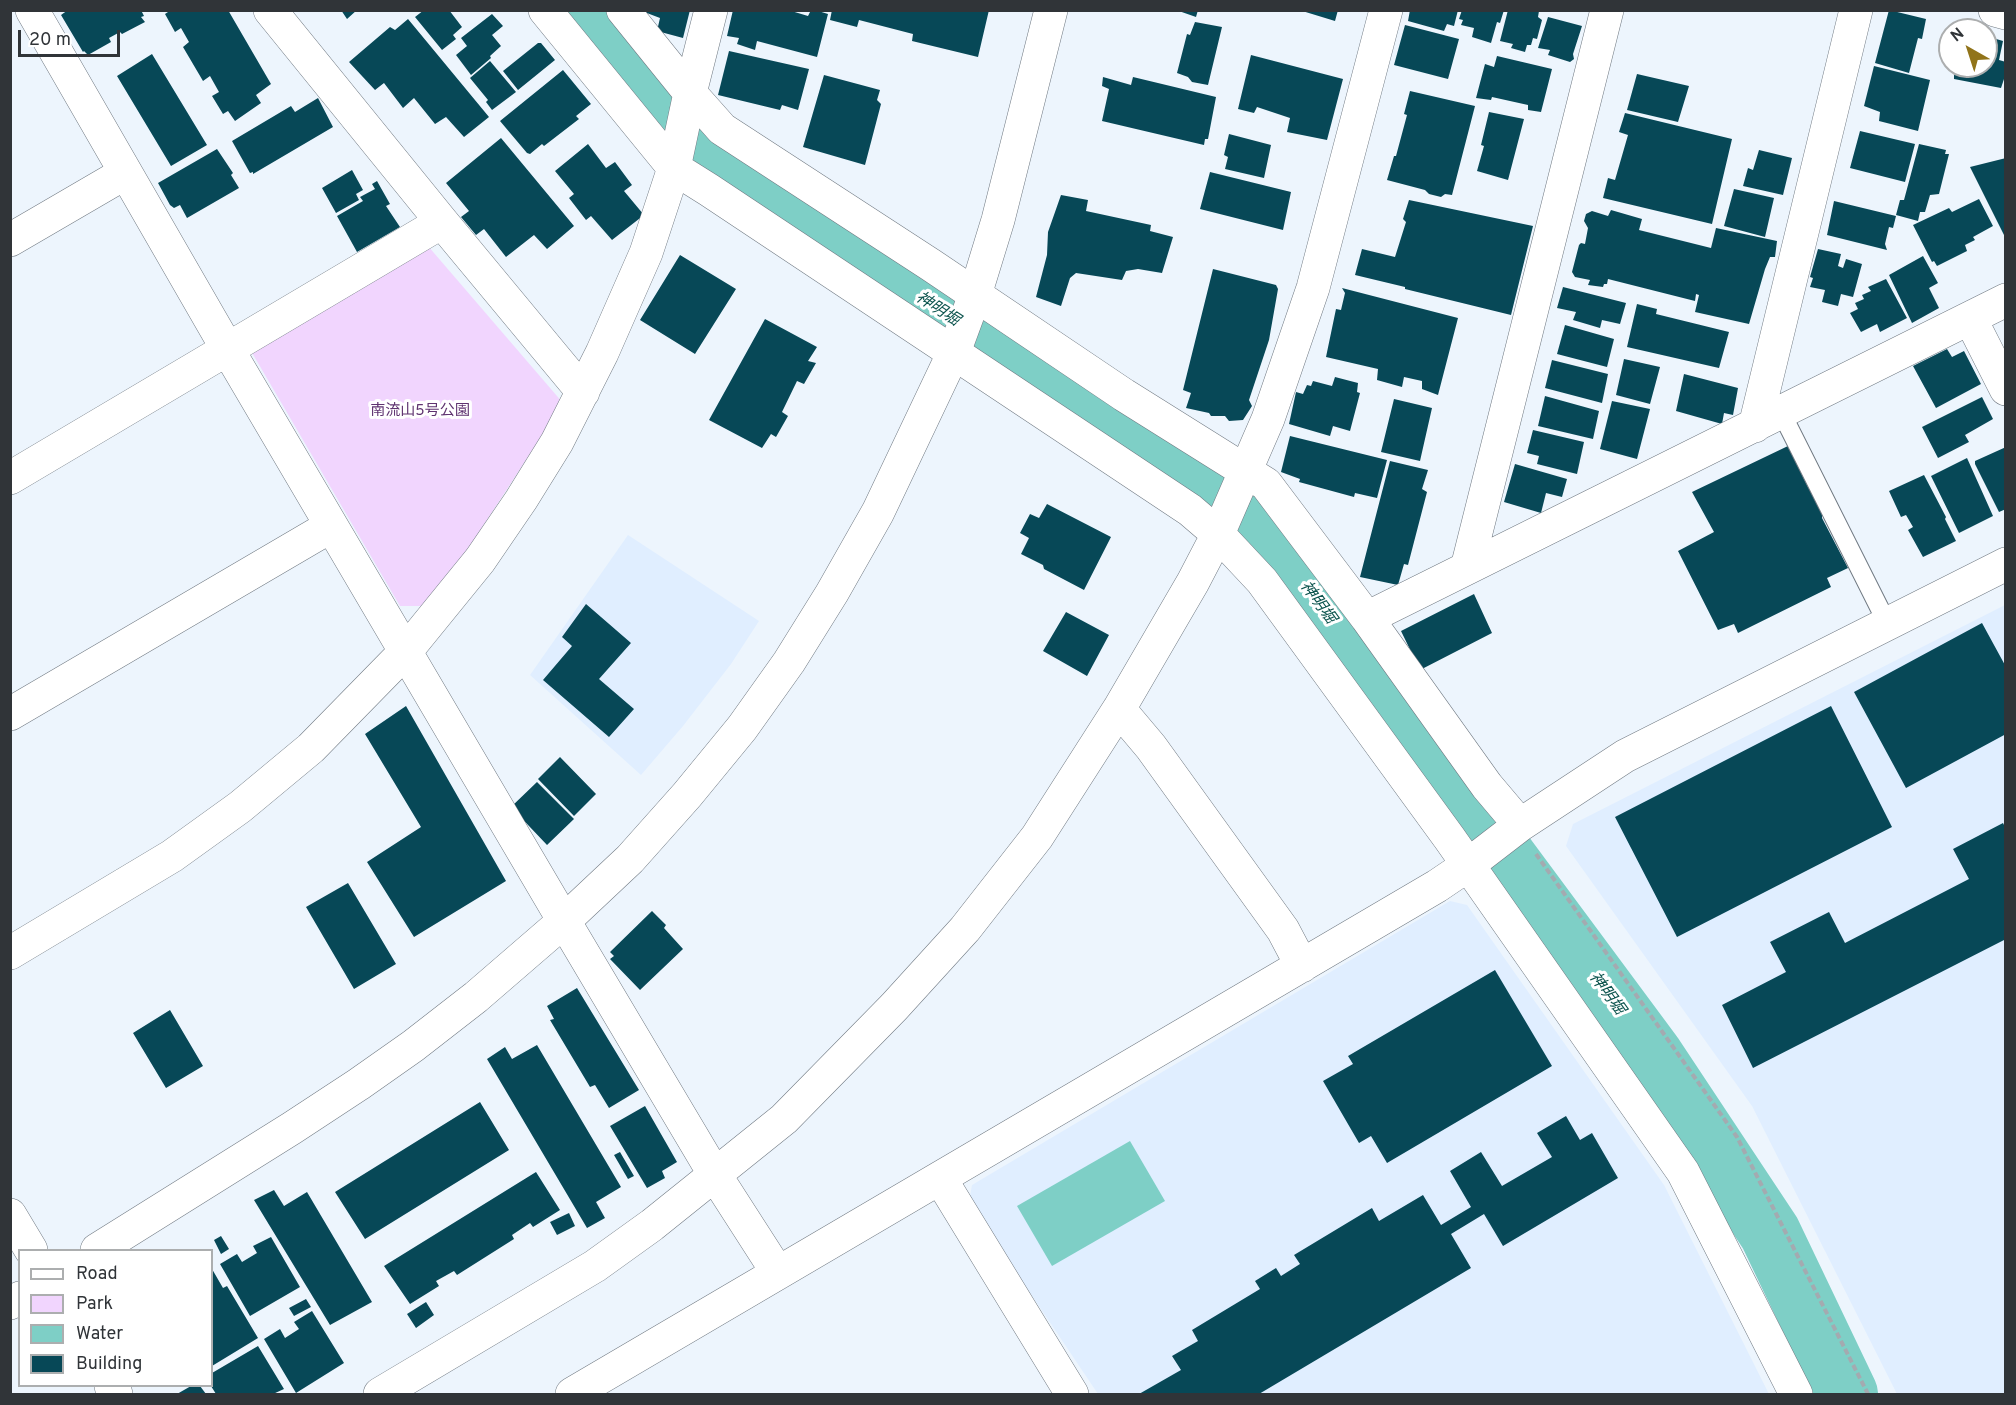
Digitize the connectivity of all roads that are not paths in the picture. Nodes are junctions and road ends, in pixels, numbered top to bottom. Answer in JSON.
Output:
{"nodes":[{"id":1,"x":32,"y":10,"type":"edge"},
{"id":2,"x":270,"y":10,"type":"edge"},
{"id":3,"x":545,"y":10,"type":"edge"},
{"id":4,"x":623,"y":10,"type":"edge"},
{"id":5,"x":711,"y":10,"type":"edge"},
{"id":6,"x":1051,"y":10,"type":"edge"},
{"id":7,"x":1386,"y":10,"type":"edge"},
{"id":8,"x":1606,"y":10,"type":"edge"},
{"id":9,"x":1856,"y":10,"type":"edge"},
{"id":10,"x":1995,"y":10,"type":"edge"},
{"id":11,"x":2006,"y":13,"type":"edge"},
{"id":12,"x":690,"y":93,"type":"junction"},
{"id":13,"x":674,"y":168,"type":"junction"},
{"id":14,"x":125,"y":173,"type":"junction"},
{"id":15,"x":442,"y":222,"type":"junction"},
{"id":16,"x":10,"y":240,"type":"edge"},
{"id":17,"x":2006,"y":300,"type":"edge"},
{"id":18,"x":973,"y":301,"type":"junction"},
{"id":19,"x":1970,"y":318,"type":"junction"},
{"id":20,"x":957,"y":347,"type":"junction"},
{"id":21,"x":228,"y":350,"type":"junction"},
{"id":22,"x":2006,"y":389,"type":"edge"},
{"id":23,"x":583,"y":392,"type":"junction"},
{"id":24,"x":1768,"y":419,"type":"junction"},
{"id":25,"x":1245,"y":470,"type":"junction"},
{"id":26,"x":10,"y":478,"type":"edge"},
{"id":27,"x":331,"y":526,"type":"junction"},
{"id":28,"x":1218,"y":534,"type":"junction"},
{"id":29,"x":2006,"y":564,"type":"edge"},
{"id":30,"x":1467,"y":568,"type":"junction"},
{"id":31,"x":1367,"y":618,"type":"junction"},
{"id":32,"x":1887,"y":623,"type":"junction"},
{"id":33,"x":406,"y":651,"type":"junction"},
{"id":34,"x":1119,"y":709,"type":"junction"},
{"id":35,"x":10,"y":714,"type":"edge"},
{"id":36,"x":1515,"y":829,"type":"junction"},
{"id":37,"x":1474,"y":860,"type":"junction"},
{"id":38,"x":564,"y":921,"type":"junction"},
{"id":39,"x":10,"y":953,"type":"edge"},
{"id":40,"x":1302,"y":966,"type":"junction"},
{"id":41,"x":715,"y":1175,"type":"junction"},
{"id":42,"x":940,"y":1178,"type":"junction"},
{"id":43,"x":10,"y":1215,"type":"edge"},
{"id":44,"x":30,"y":1249,"type":"edge"},
{"id":45,"x":100,"y":1249,"type":"edge"},
{"id":46,"x":778,"y":1273,"type":"junction"},
{"id":47,"x":380,"y":1395,"type":"edge"},
{"id":48,"x":572,"y":1395,"type":"edge"},
{"id":49,"x":1072,"y":1395,"type":"edge"},
{"id":50,"x":1796,"y":1395,"type":"edge"}],
"edges":[{"from":1,"to":14,"type":"street"},
{"from":2,"to":15,"type":"street"},
{"from":3,"to":13,"type":"street"},
{"from":4,"to":12,"type":"street"},
{"from":5,"to":12,"type":"street"},
{"from":6,"to":18,"type":"street"},
{"from":7,"to":25,"type":"street"},
{"from":8,"to":30,"type":"street"},
{"from":9,"to":24,"type":"street"},
{"from":10,"to":11,"type":"street"},
{"from":12,"to":13,"type":"street"},
{"from":12,"to":18,"type":"street"},
{"from":13,"to":20,"type":"street"},
{"from":13,"to":23,"type":"street"},
{"from":14,"to":16,"type":"street"},
{"from":14,"to":21,"type":"street"},
{"from":15,"to":21,"type":"street"},
{"from":15,"to":23,"type":"street"},
{"from":17,"to":19,"type":"street"},
{"from":18,"to":20,"type":"street"},
{"from":18,"to":25,"type":"street"},
{"from":19,"to":22,"type":"street"},
{"from":19,"to":24,"type":"street"},
{"from":20,"to":28,"type":"street"},
{"from":20,"to":38,"type":"street"},
{"from":21,"to":26,"type":"street"},
{"from":21,"to":27,"type":"street"},
{"from":23,"to":33,"type":"street"},
{"from":24,"to":30,"type":"street"},
{"from":24,"to":32,"type":"lane"},
{"from":25,"to":28,"type":"street"},
{"from":25,"to":31,"type":"street"},
{"from":27,"to":33,"type":"street"},
{"from":27,"to":35,"type":"street"},
{"from":28,"to":34,"type":"street"},
{"from":28,"to":37,"type":"street"},
{"from":29,"to":32,"type":"street"},
{"from":30,"to":31,"type":"street"},
{"from":31,"to":36,"type":"street"},
{"from":32,"to":36,"type":"street"},
{"from":33,"to":38,"type":"street"},
{"from":33,"to":39,"type":"street"},
{"from":34,"to":40,"type":"street"},
{"from":34,"to":41,"type":"street"},
{"from":36,"to":37,"type":"street"},
{"from":37,"to":40,"type":"street"},
{"from":37,"to":50,"type":"street"},
{"from":38,"to":41,"type":"street"},
{"from":38,"to":45,"type":"street"},
{"from":40,"to":42,"type":"street"},
{"from":41,"to":46,"type":"street"},
{"from":41,"to":47,"type":"street"},
{"from":42,"to":46,"type":"street"},
{"from":42,"to":49,"type":"street"},
{"from":43,"to":44,"type":"street"},
{"from":46,"to":48,"type":"street"}]}
